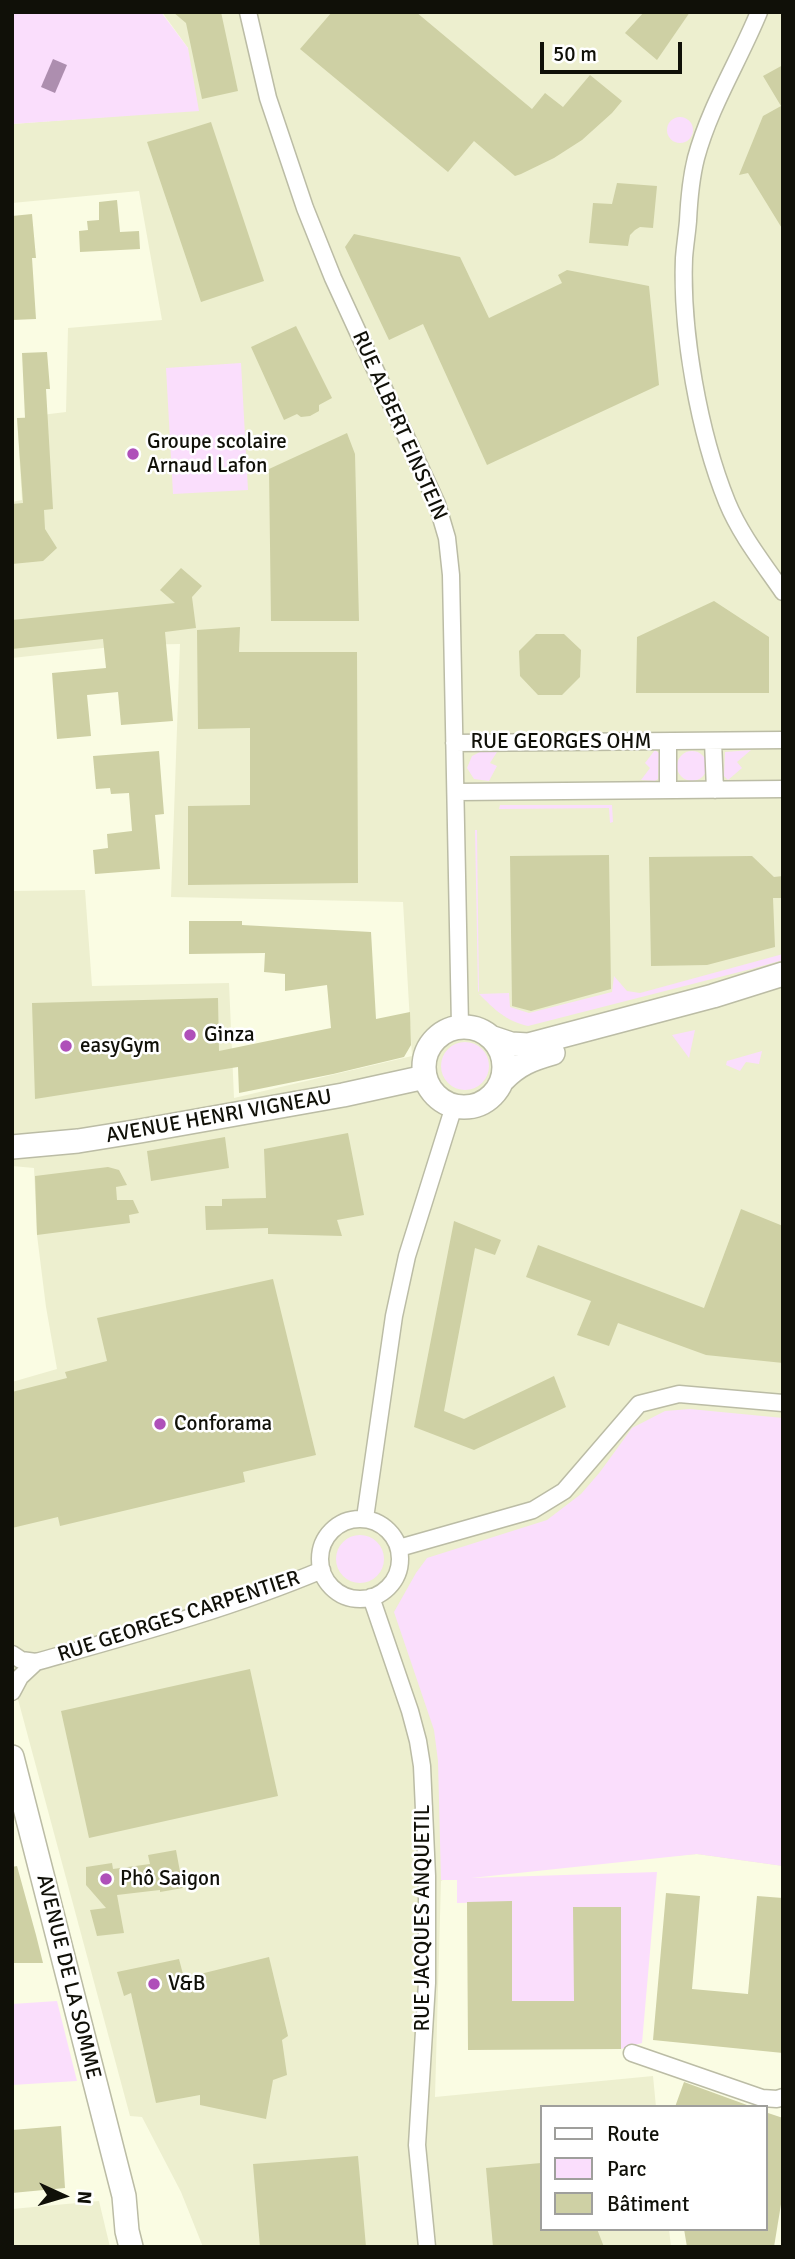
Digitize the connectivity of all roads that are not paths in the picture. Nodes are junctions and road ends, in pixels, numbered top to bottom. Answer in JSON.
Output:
{"nodes":[{"id":1,"x":248,"y":12,"type":"edge"},
{"id":2,"x":759,"y":12,"type":"edge"},
{"id":3,"x":783,"y":592,"type":"edge"},
{"id":4,"x":783,"y":740,"type":"edge"},
{"id":5,"x":713,"y":741,"type":"junction"},
{"id":6,"x":668,"y":742,"type":"junction"},
{"id":7,"x":454,"y":743,"type":"junction"},
{"id":8,"x":783,"y":789,"type":"edge"},
{"id":9,"x":668,"y":790,"type":"junction"},
{"id":10,"x":715,"y":790,"type":"junction"},
{"id":11,"x":456,"y":792,"type":"junction"},
{"id":12,"x":783,"y":974,"type":"edge"},
{"id":13,"x":783,"y":990,"type":"edge"},
{"id":14,"x":460,"y":1026,"type":"junction"},
{"id":15,"x":493,"y":1038,"type":"junction"},
{"id":16,"x":425,"y":1077,"type":"junction"},
{"id":17,"x":503,"y":1080,"type":"junction"},
{"id":18,"x":454,"y":1106,"type":"junction"},
{"id":19,"x":12,"y":1147,"type":"edge"},
{"id":20,"x":783,"y":1403,"type":"edge"},
{"id":21,"x":365,"y":1518,"type":"junction"},
{"id":22,"x":399,"y":1548,"type":"junction"},
{"id":23,"x":322,"y":1570,"type":"junction"},
{"id":24,"x":371,"y":1597,"type":"junction"},
{"id":25,"x":12,"y":1654,"type":"edge"},
{"id":26,"x":36,"y":1662,"type":"junction"},
{"id":27,"x":12,"y":1692,"type":"edge"},
{"id":28,"x":12,"y":1757,"type":"edge"},
{"id":29,"x":632,"y":2053,"type":"dead end"},
{"id":30,"x":783,"y":2097,"type":"edge"},
{"id":31,"x":124,"y":2196,"type":"junction"},
{"id":32,"x":131,"y":2247,"type":"edge"},
{"id":33,"x":143,"y":2247,"type":"edge"},
{"id":34,"x":427,"y":2247,"type":"edge"}],
"edges":[{"from":1,"to":7,"type":"street","name":"RUE ALBERT EINSTEIN"},
{"from":2,"to":3,"type":"street"},
{"from":4,"to":5,"type":"street","name":"RUE GEORGES OHM"},
{"from":5,"to":6,"type":"street","name":"RUE GEORGES OHM"},
{"from":5,"to":10,"type":"street"},
{"from":6,"to":7,"type":"street","name":"RUE GEORGES OHM"},
{"from":6,"to":9,"type":"street","name":"RUE GEORGES OHM"},
{"from":7,"to":11,"type":"street","name":"RUE ALBERT EINSTEIN"},
{"from":8,"to":10,"type":"street"},
{"from":9,"to":10,"type":"street"},
{"from":9,"to":11,"type":"street"},
{"from":11,"to":14,"type":"street","name":"RUE ALBERT EINSTEIN"},
{"from":12,"to":15,"type":"street"},
{"from":13,"to":17,"type":"street"},
{"from":14,"to":15,"type":"street"},
{"from":14,"to":16,"type":"street"},
{"from":15,"to":17,"type":"street"},
{"from":16,"to":18,"type":"street"},
{"from":16,"to":19,"type":"street","name":"AVENUE HENRI VIGNEAU"},
{"from":17,"to":18,"type":"street"},
{"from":18,"to":21,"type":"street"},
{"from":20,"to":22,"type":"street"},
{"from":21,"to":22,"type":"street"},
{"from":21,"to":23,"type":"street"},
{"from":22,"to":24,"type":"street"},
{"from":23,"to":24,"type":"street"},
{"from":23,"to":26,"type":"street","name":"RUE GEORGES CARPENTIER"},
{"from":24,"to":34,"type":"street","name":"RUE JACQUES ANQUETIL"},
{"from":25,"to":26,"type":"street"},
{"from":26,"to":27,"type":"street"},
{"from":28,"to":31,"type":"street","name":"AVENUE DE LA SOMME"},
{"from":29,"to":30,"type":"street"},
{"from":31,"to":32,"type":"street","name":"AVENUE DE LA SOMME"},
{"from":31,"to":33,"type":"street","name":"AVENUE DE LA SOMME"}]}
